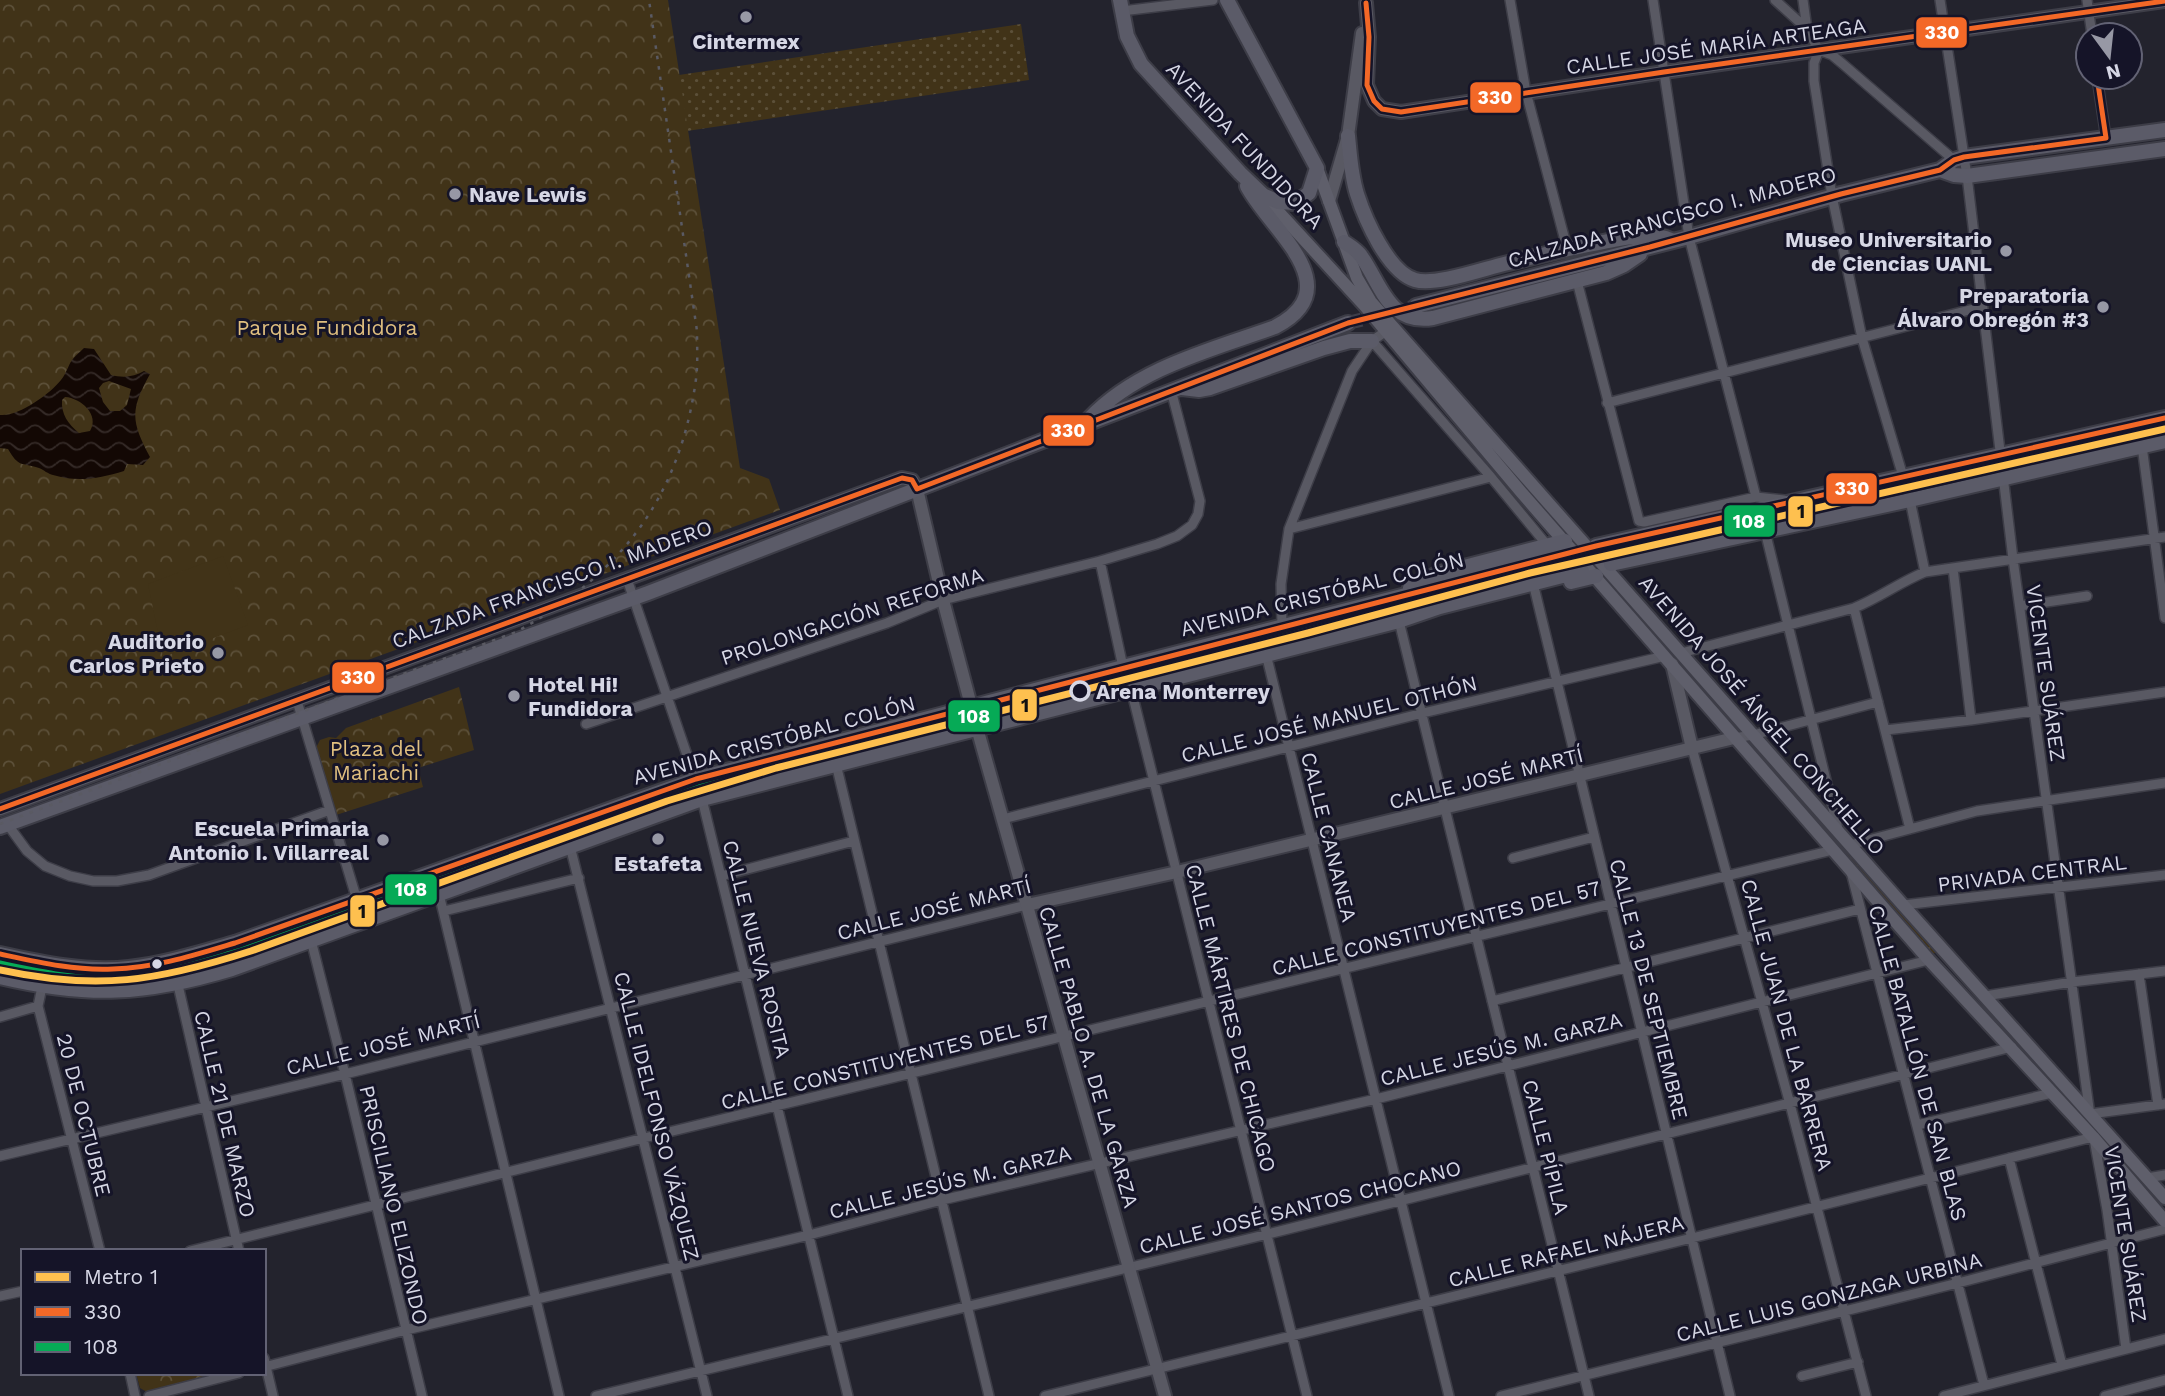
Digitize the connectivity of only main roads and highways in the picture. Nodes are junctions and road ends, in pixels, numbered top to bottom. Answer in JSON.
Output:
{"nodes":[{"id":1,"x":1227,"y":0,"type":"edge"},
{"id":2,"x":1121,"y":6,"type":"edge"},
{"id":3,"x":2165,"y":130,"type":"edge"},
{"id":4,"x":1348,"y":136,"type":"road end"},
{"id":5,"x":2165,"y":149,"type":"edge"},
{"id":6,"x":1317,"y":167,"type":"junction"},
{"id":7,"x":1940,"y":170,"type":"junction"},
{"id":8,"x":1240,"y":173,"type":"junction"},
{"id":9,"x":1263,"y":195,"type":"junction"},
{"id":10,"x":1673,"y":241,"type":"junction"},
{"id":11,"x":1344,"y":242,"type":"junction"},
{"id":12,"x":1650,"y":247,"type":"junction"},
{"id":13,"x":1364,"y":305,"type":"joint"},
{"id":14,"x":1416,"y":306,"type":"tunnel mouth"},
{"id":15,"x":1348,"y":323,"type":"tunnel mouth"},
{"id":16,"x":1372,"y":341,"type":"road end"},
{"id":17,"x":1174,"y":388,"type":"junction"},
{"id":18,"x":2165,"y":418,"type":"edge"},
{"id":19,"x":1084,"y":425,"type":"junction"},
{"id":20,"x":2165,"y":441,"type":"edge"},
{"id":21,"x":1596,"y":546,"type":"dead end"},
{"id":22,"x":1566,"y":547,"type":"junction"},
{"id":23,"x":1611,"y":568,"type":"junction"},
{"id":24,"x":1589,"y":574,"type":"junction"},
{"id":25,"x":1394,"y":598,"type":"junction"},
{"id":26,"x":1399,"y":621,"type":"junction"},
{"id":27,"x":1282,"y":626,"type":"junction"},
{"id":28,"x":1266,"y":654,"type":"junction"},
{"id":29,"x":4,"y":826,"type":"edge"},
{"id":30,"x":1838,"y":832,"type":"junction"},
{"id":31,"x":496,"y":849,"type":"junction"},
{"id":32,"x":1833,"y":850,"type":"junction"},
{"id":33,"x":439,"y":894,"type":"junction"},
{"id":34,"x":0,"y":954,"type":"edge"},
{"id":35,"x":36,"y":962,"type":"junction"},
{"id":36,"x":0,"y":977,"type":"edge"},
{"id":37,"x":61,"y":990,"type":"junction"},
{"id":38,"x":2165,"y":1198,"type":"edge"},
{"id":39,"x":2165,"y":1221,"type":"edge"}],
"edges":[{"from":1,"to":6,"type":"main road"},
{"from":2,"to":8,"type":"main road","name":"AVENIDA FUNDIDORA"},
{"from":3,"to":7,"type":"main road","name":"CALZADA FRANCISCO I. MADERO"},
{"from":4,"to":10,"type":"main road"},
{"from":5,"to":7,"type":"main road","name":"CALZADA FRANCISCO I. MADERO"},
{"from":6,"to":9,"type":"main road"},
{"from":6,"to":11,"type":"main road","name":"AVENIDA JOSÉ ÁNGEL CONCHELLO"},
{"from":7,"to":10,"type":"main road","name":"CALZADA FRANCISCO I. MADERO"},
{"from":8,"to":9,"type":"main road","name":"AVENIDA FUNDIDORA"},
{"from":8,"to":19,"type":"main road"},
{"from":9,"to":13,"type":"main road","name":"AVENIDA FUNDIDORA"},
{"from":10,"to":12,"type":"main road","name":"CALZADA FRANCISCO I. MADERO"},
{"from":11,"to":12,"type":"main road"},
{"from":11,"to":23,"type":"main road","name":"AVENIDA JOSÉ ÁNGEL CONCHELLO"},
{"from":12,"to":14,"type":"main road","name":"CALZADA FRANCISCO I. MADERO"},
{"from":13,"to":22,"type":"main road","name":"AVENIDA JOSÉ ÁNGEL CONCHELLO"},
{"from":15,"to":17,"type":"main road","name":"CALZADA FRANCISCO I. MADERO"},
{"from":16,"to":17,"type":"main road"},
{"from":17,"to":19,"type":"main road","name":"CALZADA FRANCISCO I. MADERO"},
{"from":18,"to":21,"type":"main road"},
{"from":19,"to":29,"type":"main road","name":"CALZADA FRANCISCO I. MADERO"},
{"from":20,"to":23,"type":"main road"},
{"from":22,"to":24,"type":"main road","name":"AVENIDA JOSÉ ÁNGEL CONCHELLO"},
{"from":22,"to":25,"type":"main road","name":"AVENIDA CRISTÓBAL COLÓN"},
{"from":22,"to":25,"type":"main road"},
{"from":23,"to":30,"type":"main road","name":"AVENIDA JOSÉ ÁNGEL CONCHELLO"},
{"from":24,"to":26,"type":"main road","name":"AVENIDA CRISTÓBAL COLÓN"},
{"from":24,"to":26,"type":"main road"},
{"from":24,"to":32,"type":"main road","name":"AVENIDA JOSÉ ÁNGEL CONCHELLO"},
{"from":25,"to":27,"type":"main road","name":"AVENIDA CRISTÓBAL COLÓN"},
{"from":26,"to":28,"type":"main road","name":"AVENIDA CRISTÓBAL COLÓN"},
{"from":27,"to":28,"type":"main road"},
{"from":27,"to":31,"type":"main road","name":"AVENIDA CRISTÓBAL COLÓN"},
{"from":28,"to":33,"type":"main road","name":"AVENIDA CRISTÓBAL COLÓN"},
{"from":30,"to":32,"type":"main road"},
{"from":30,"to":38,"type":"main road","name":"AVENIDA JOSÉ ÁNGEL CONCHELLO"},
{"from":31,"to":33,"type":"main road"},
{"from":31,"to":35,"type":"main road","name":"AVENIDA CRISTÓBAL COLÓN"},
{"from":32,"to":39,"type":"main road","name":"AVENIDA JOSÉ ÁNGEL CONCHELLO"},
{"from":33,"to":37,"type":"main road","name":"AVENIDA CRISTÓBAL COLÓN"},
{"from":34,"to":35,"type":"main road","name":"AVENIDA CRISTÓBAL COLÓN"},
{"from":35,"to":37,"type":"main road"},
{"from":36,"to":37,"type":"main road","name":"AVENIDA CRISTÓBAL COLÓN"}]}
